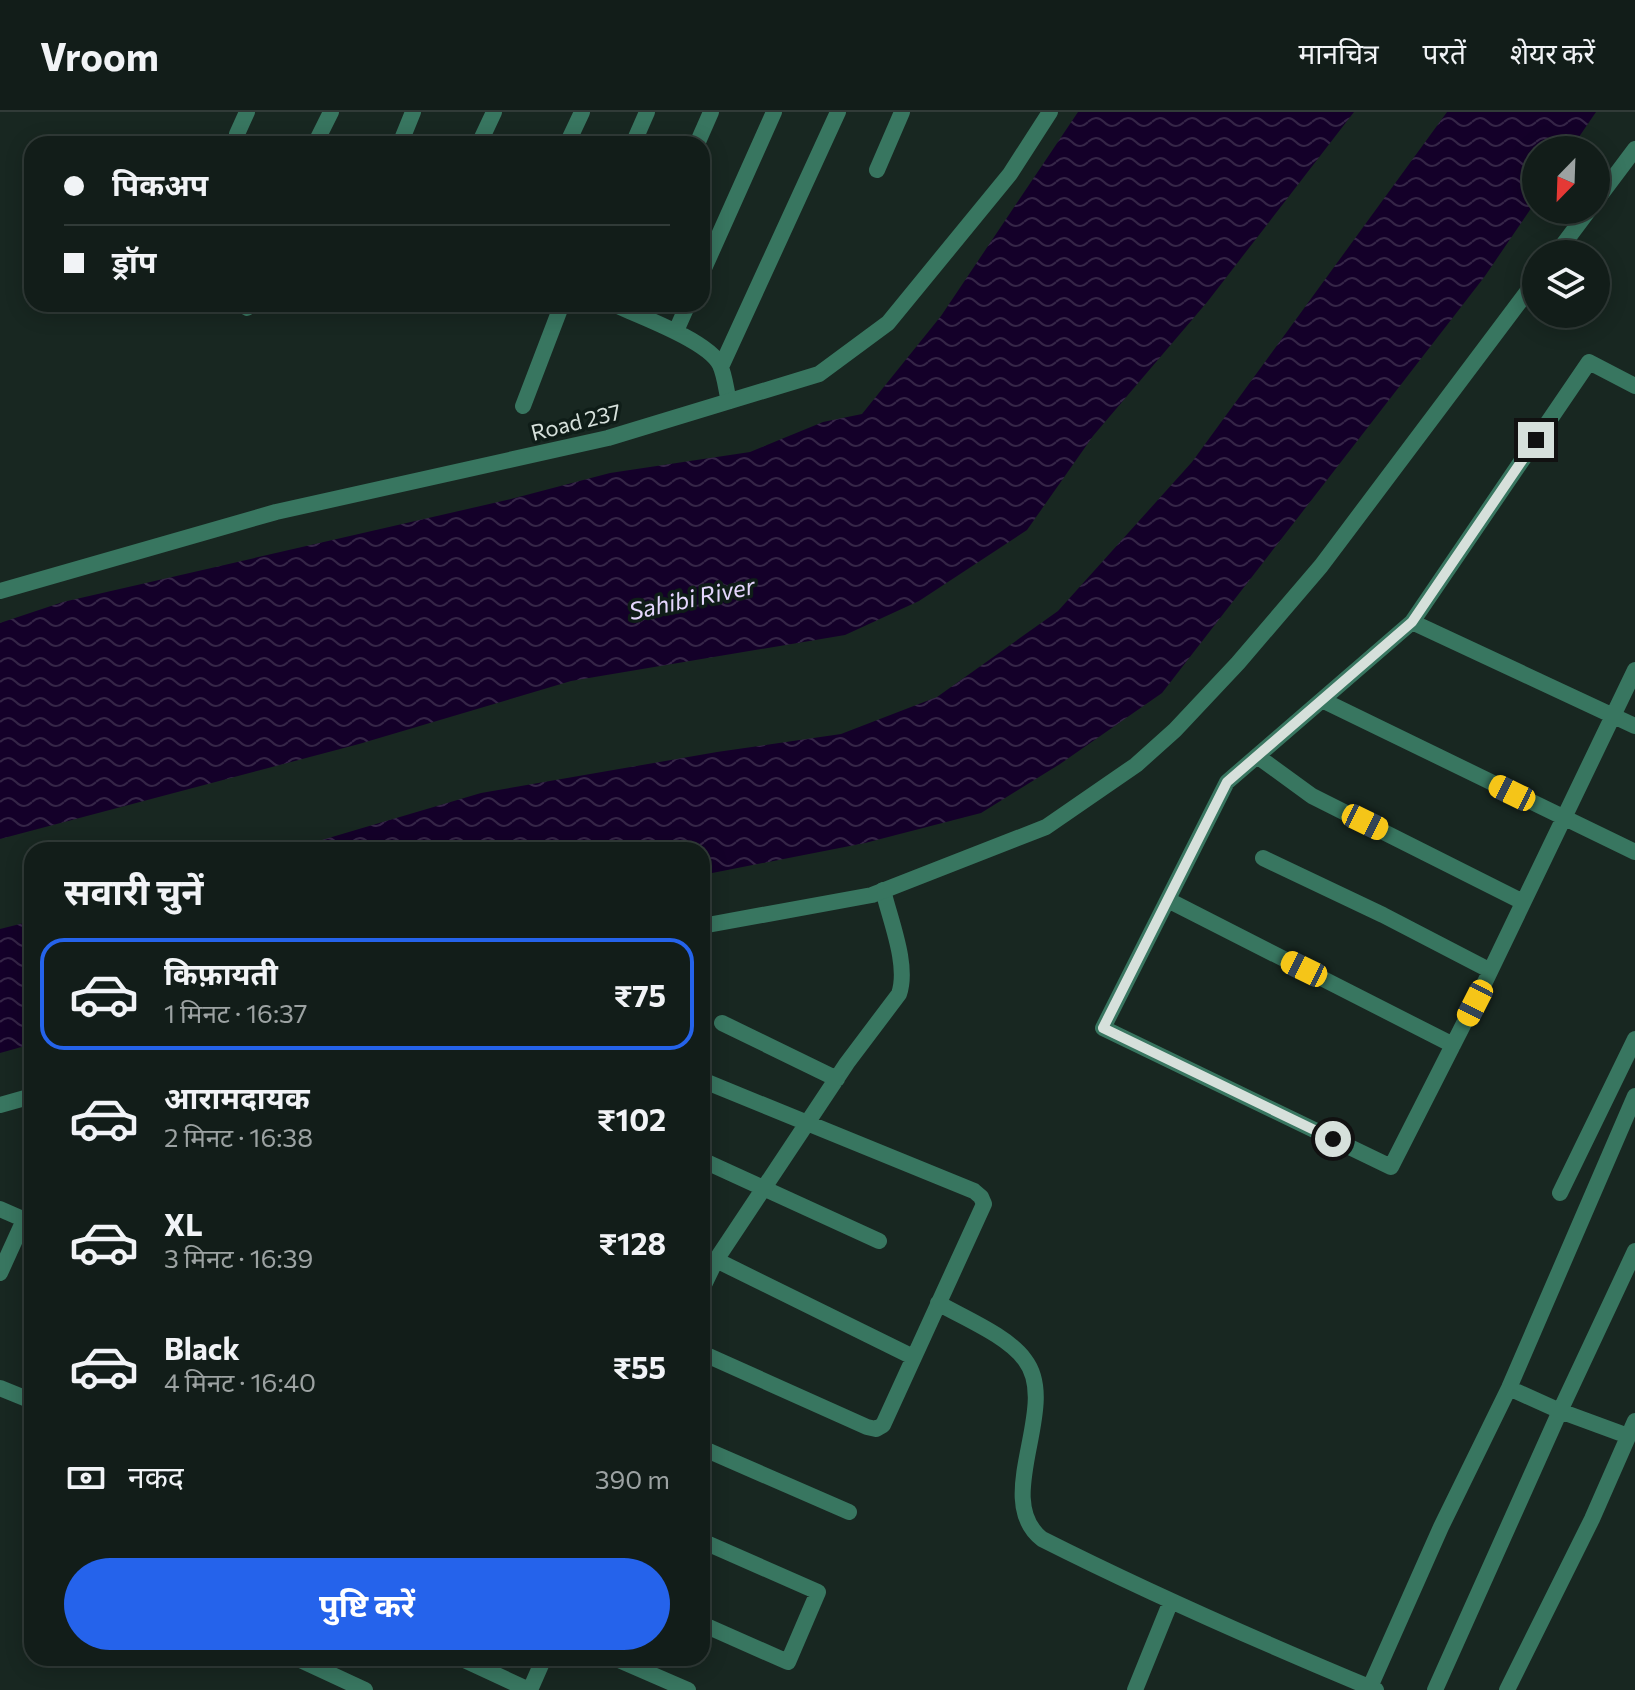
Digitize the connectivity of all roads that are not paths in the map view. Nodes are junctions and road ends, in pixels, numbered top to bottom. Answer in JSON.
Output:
{"nodes":[{"id":1,"x":247,"y":112,"type":"edge"},
{"id":2,"x":331,"y":112,"type":"edge"},
{"id":3,"x":413,"y":112,"type":"edge"},
{"id":4,"x":494,"y":112,"type":"edge"},
{"id":5,"x":582,"y":112,"type":"edge"},
{"id":6,"x":647,"y":112,"type":"edge"},
{"id":7,"x":711,"y":112,"type":"edge"},
{"id":8,"x":774,"y":112,"type":"edge"},
{"id":9,"x":838,"y":112,"type":"edge"},
{"id":10,"x":902,"y":112,"type":"edge"},
{"id":11,"x":1050,"y":112,"type":"edge"},
{"id":12,"x":237,"y":136,"type":"edge"},
{"id":13,"x":319,"y":136,"type":"edge"},
{"id":14,"x":403,"y":136,"type":"edge"},
{"id":15,"x":483,"y":136,"type":"edge"},
{"id":16,"x":571,"y":136,"type":"edge"},
{"id":17,"x":636,"y":136,"type":"edge"},
{"id":18,"x":700,"y":136,"type":"edge"},
{"id":19,"x":1635,"y":149,"type":"edge"},
{"id":20,"x":877,"y":170,"type":"dead end"},
{"id":21,"x":1610,"y":182,"type":"edge"},
{"id":22,"x":710,"y":255,"type":"edge"},
{"id":23,"x":1522,"y":299,"type":"edge"},
{"id":24,"x":559,"y":312,"type":"edge"},
{"id":25,"x":634,"y":312,"type":"edge"},
{"id":26,"x":684,"y":312,"type":"edge"},
{"id":27,"x":676,"y":331,"type":"junction"},
{"id":28,"x":721,"y":367,"type":"junction"},
{"id":29,"x":1635,"y":386,"type":"edge"},
{"id":30,"x":729,"y":401,"type":"junction"},
{"id":31,"x":523,"y":406,"type":"dead end"},
{"id":32,"x":0,"y":591,"type":"edge"},
{"id":33,"x":1412,"y":622,"type":"junction"},
{"id":34,"x":1635,"y":670,"type":"edge"},
{"id":35,"x":1322,"y":700,"type":"junction"},
{"id":36,"x":1613,"y":715,"type":"junction"},
{"id":37,"x":1635,"y":726,"type":"edge"},
{"id":38,"x":1257,"y":756,"type":"junction"},
{"id":39,"x":1564,"y":818,"type":"junction"},
{"id":40,"x":1635,"y":852,"type":"edge"},
{"id":41,"x":1263,"y":858,"type":"dead end"},
{"id":42,"x":883,"y":890,"type":"junction"},
{"id":43,"x":1168,"y":900,"type":"junction"},
{"id":44,"x":1523,"y":902,"type":"junction"},
{"id":45,"x":710,"y":925,"type":"edge"},
{"id":46,"x":1489,"y":970,"type":"junction"},
{"id":47,"x":722,"y":1023,"type":"dead end"},
{"id":48,"x":1635,"y":1039,"type":"edge"},
{"id":49,"x":1453,"y":1045,"type":"junction"},
{"id":50,"x":837,"y":1079,"type":"junction"},
{"id":51,"x":710,"y":1083,"type":"edge"},
{"id":52,"x":1635,"y":1096,"type":"edge"},
{"id":53,"x":24,"y":1098,"type":"edge"},
{"id":54,"x":0,"y":1105,"type":"edge"},
{"id":55,"x":807,"y":1122,"type":"junction"},
{"id":56,"x":710,"y":1164,"type":"edge"},
{"id":57,"x":764,"y":1188,"type":"junction"},
{"id":58,"x":1560,"y":1193,"type":"dead end"},
{"id":59,"x":0,"y":1209,"type":"edge"},
{"id":60,"x":24,"y":1219,"type":"edge"},
{"id":61,"x":24,"y":1228,"type":"edge"},
{"id":62,"x":879,"y":1241,"type":"dead end"},
{"id":63,"x":1635,"y":1251,"type":"edge"},
{"id":64,"x":716,"y":1260,"type":"junction"},
{"id":65,"x":710,"y":1272,"type":"edge"},
{"id":66,"x":0,"y":1273,"type":"edge"},
{"id":67,"x":938,"y":1303,"type":"junction"},
{"id":68,"x":710,"y":1356,"type":"edge"},
{"id":69,"x":913,"y":1357,"type":"junction"},
{"id":70,"x":0,"y":1388,"type":"edge"},
{"id":71,"x":1509,"y":1388,"type":"junction"},
{"id":72,"x":24,"y":1398,"type":"edge"},
{"id":73,"x":1560,"y":1411,"type":"junction"},
{"id":74,"x":1632,"y":1428,"type":"edge"},
{"id":75,"x":710,"y":1451,"type":"edge"},
{"id":76,"x":849,"y":1512,"type":"dead end"},
{"id":77,"x":710,"y":1545,"type":"edge"},
{"id":78,"x":1171,"y":1601,"type":"junction"},
{"id":79,"x":710,"y":1628,"type":"edge"},
{"id":80,"x":313,"y":1666,"type":"edge"},
{"id":81,"x":478,"y":1666,"type":"edge"},
{"id":82,"x":540,"y":1666,"type":"edge"},
{"id":83,"x":632,"y":1666,"type":"edge"},
{"id":84,"x":1373,"y":1689,"type":"edge"},
{"id":85,"x":365,"y":1690,"type":"edge"},
{"id":86,"x":530,"y":1690,"type":"edge"},
{"id":87,"x":688,"y":1690,"type":"edge"},
{"id":88,"x":1135,"y":1690,"type":"edge"},
{"id":89,"x":1435,"y":1690,"type":"edge"},
{"id":90,"x":1507,"y":1690,"type":"edge"}],
"edges":[{"from":1,"to":12,"type":"street"},
{"from":2,"to":13,"type":"street"},
{"from":3,"to":14,"type":"street"},
{"from":4,"to":15,"type":"street"},
{"from":5,"to":16,"type":"street"},
{"from":6,"to":17,"type":"street"},
{"from":7,"to":18,"type":"street"},
{"from":8,"to":22,"type":"street"},
{"from":9,"to":28,"type":"street"},
{"from":10,"to":20,"type":"street"},
{"from":11,"to":30,"type":"street","name":"Road 237"},
{"from":19,"to":21,"type":"street"},
{"from":23,"to":42,"type":"street"},
{"from":24,"to":31,"type":"street"},
{"from":25,"to":27,"type":"street"},
{"from":26,"to":27,"type":"street"},
{"from":27,"to":28,"type":"street"},
{"from":28,"to":30,"type":"street"},
{"from":29,"to":33,"type":"street"},
{"from":30,"to":32,"type":"street","name":"Road 237"},
{"from":33,"to":35,"type":"street"},
{"from":33,"to":36,"type":"street"},
{"from":34,"to":36,"type":"street"},
{"from":35,"to":38,"type":"street"},
{"from":35,"to":39,"type":"street"},
{"from":36,"to":37,"type":"street"},
{"from":36,"to":39,"type":"street"},
{"from":38,"to":43,"type":"street"},
{"from":38,"to":44,"type":"street"},
{"from":39,"to":40,"type":"street"},
{"from":39,"to":44,"type":"street"},
{"from":41,"to":46,"type":"street"},
{"from":42,"to":45,"type":"street"},
{"from":42,"to":50,"type":"street"},
{"from":43,"to":49,"type":"street"},
{"from":43,"to":49,"type":"street"},
{"from":44,"to":46,"type":"street"},
{"from":46,"to":49,"type":"street"},
{"from":47,"to":50,"type":"street"},
{"from":48,"to":58,"type":"street"},
{"from":50,"to":55,"type":"street"},
{"from":51,"to":55,"type":"street"},
{"from":52,"to":71,"type":"street"},
{"from":53,"to":54,"type":"street"},
{"from":55,"to":57,"type":"street"},
{"from":55,"to":67,"type":"street"},
{"from":56,"to":57,"type":"street"},
{"from":57,"to":62,"type":"street"},
{"from":57,"to":64,"type":"street"},
{"from":59,"to":60,"type":"street"},
{"from":61,"to":66,"type":"street"},
{"from":63,"to":73,"type":"street"},
{"from":64,"to":65,"type":"street"},
{"from":64,"to":69,"type":"street"},
{"from":67,"to":69,"type":"street"},
{"from":67,"to":78,"type":"street"},
{"from":68,"to":69,"type":"street"},
{"from":70,"to":72,"type":"street"},
{"from":71,"to":73,"type":"street"},
{"from":71,"to":84,"type":"street"},
{"from":73,"to":74,"type":"street"},
{"from":73,"to":89,"type":"street"},
{"from":74,"to":90,"type":"street"},
{"from":75,"to":76,"type":"street"},
{"from":77,"to":79,"type":"street"},
{"from":78,"to":84,"type":"street"},
{"from":78,"to":88,"type":"street"},
{"from":80,"to":85,"type":"street"},
{"from":81,"to":86,"type":"street"},
{"from":82,"to":86,"type":"street"},
{"from":83,"to":87,"type":"street"}]}
